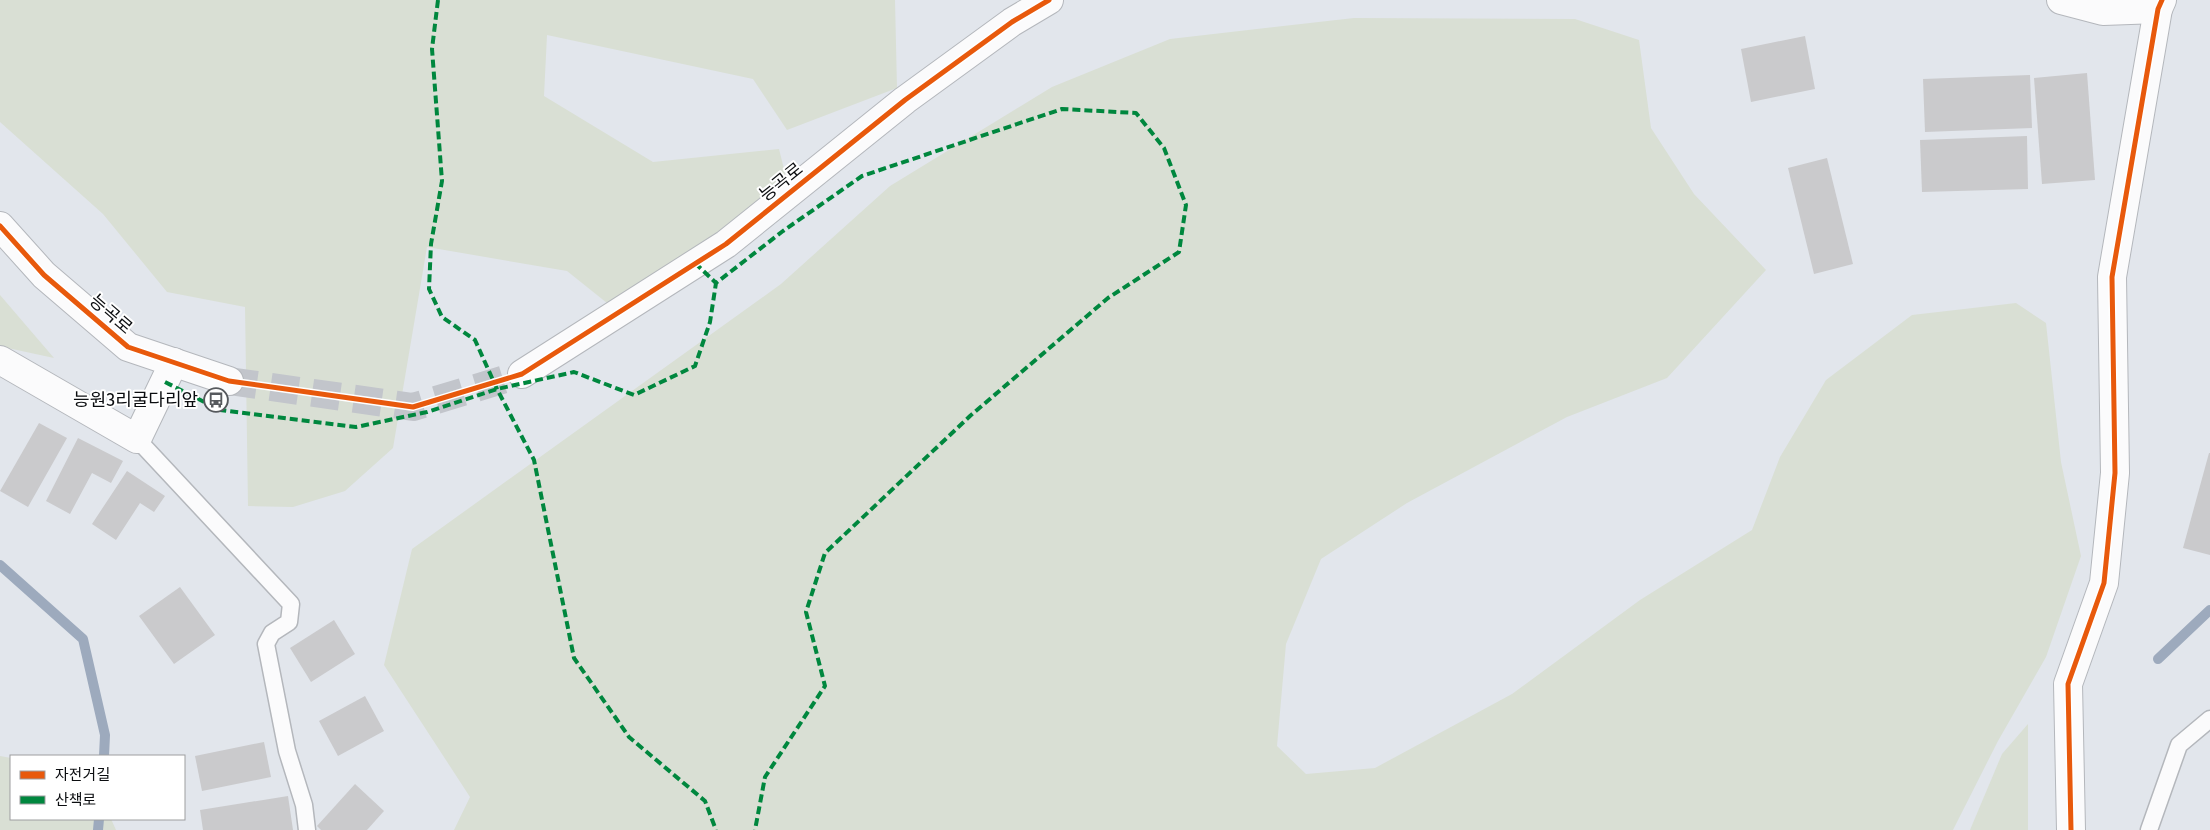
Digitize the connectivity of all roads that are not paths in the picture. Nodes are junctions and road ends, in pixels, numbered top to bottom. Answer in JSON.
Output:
{"nodes":[{"id":1,"x":1049,"y":0,"type":"edge"},
{"id":2,"x":2061,"y":0,"type":"edge"},
{"id":3,"x":2160,"y":5,"type":"edge"},
{"id":4,"x":0,"y":226,"type":"edge"},
{"id":5,"x":0,"y":360,"type":"edge"},
{"id":6,"x":174,"y":362,"type":"junction"},
{"id":7,"x":522,"y":374,"type":"tunnel mouth"},
{"id":8,"x":229,"y":381,"type":"tunnel mouth"},
{"id":9,"x":137,"y":439,"type":"junction"},
{"id":10,"x":2210,"y":719,"type":"edge"},
{"id":11,"x":307,"y":830,"type":"edge"},
{"id":12,"x":2071,"y":830,"type":"edge"},
{"id":13,"x":2149,"y":830,"type":"edge"}],
"edges":[{"from":1,"to":7,"type":"street","name":"능곡로"},
{"from":2,"to":3,"type":"street"},
{"from":3,"to":12,"type":"street"},
{"from":4,"to":6,"type":"street","name":"능곡로"},
{"from":5,"to":9,"type":"street"},
{"from":6,"to":8,"type":"street","name":"능곡로"},
{"from":6,"to":9,"type":"street"},
{"from":9,"to":11,"type":"lane"},
{"from":10,"to":13,"type":"lane"}]}
